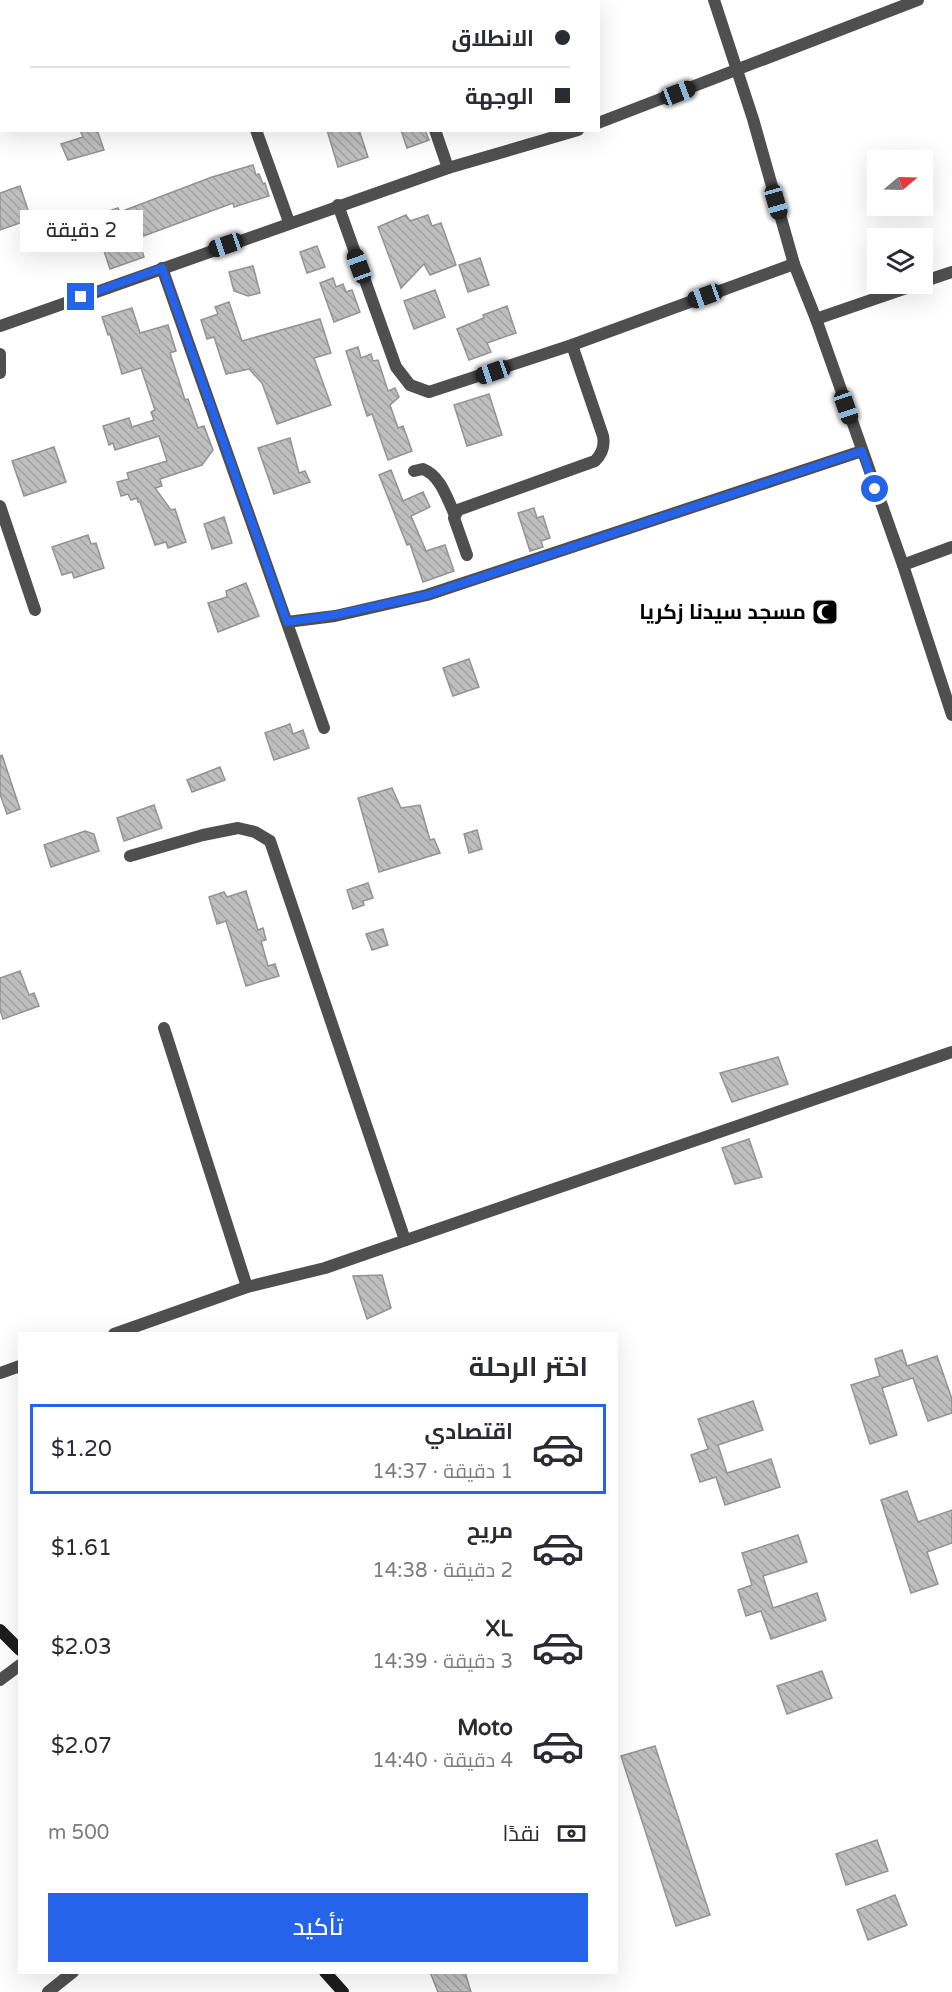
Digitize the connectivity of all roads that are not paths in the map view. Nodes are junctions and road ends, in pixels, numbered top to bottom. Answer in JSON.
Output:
{"nodes":[{"id":1,"x":714,"y":0,"type":"edge"},
{"id":2,"x":878,"y":0,"type":"edge"},
{"id":3,"x":918,"y":0,"type":"edge"},
{"id":4,"x":882,"y":12,"type":"junction"},
{"id":5,"x":738,"y":70,"type":"junction"},
{"id":6,"x":600,"y":122,"type":"edge"},
{"id":7,"x":257,"y":132,"type":"edge"},
{"id":8,"x":436,"y":132,"type":"edge"},
{"id":9,"x":571,"y":132,"type":"edge"},
{"id":10,"x":448,"y":168,"type":"junction"},
{"id":11,"x":338,"y":205,"type":"junction"},
{"id":12,"x":289,"y":222,"type":"junction"},
{"id":13,"x":794,"y":264,"type":"junction"},
{"id":14,"x":162,"y":268,"type":"junction"},
{"id":15,"x":952,"y":272,"type":"edge"},
{"id":16,"x":933,"y":278,"type":"edge"},
{"id":17,"x":889,"y":294,"type":"edge"},
{"id":18,"x":816,"y":319,"type":"junction"},
{"id":19,"x":0,"y":326,"type":"edge"},
{"id":20,"x":572,"y":345,"type":"junction"},
{"id":21,"x":0,"y":354,"type":"edge"},
{"id":22,"x":0,"y":373,"type":"edge"},
{"id":23,"x":862,"y":451,"type":"junction"},
{"id":24,"x":414,"y":471,"type":"dead end"},
{"id":25,"x":0,"y":506,"type":"edge"},
{"id":26,"x":455,"y":515,"type":"junction"},
{"id":27,"x":952,"y":547,"type":"edge"},
{"id":28,"x":466,"y":555,"type":"dead end"},
{"id":29,"x":903,"y":565,"type":"junction"},
{"id":30,"x":35,"y":610,"type":"dead end"},
{"id":31,"x":287,"y":622,"type":"junction"},
{"id":32,"x":952,"y":715,"type":"edge"},
{"id":33,"x":324,"y":728,"type":"dead end"},
{"id":34,"x":130,"y":856,"type":"dead end"},
{"id":35,"x":164,"y":1028,"type":"dead end"},
{"id":36,"x":952,"y":1052,"type":"edge"},
{"id":37,"x":405,"y":1240,"type":"junction"},
{"id":38,"x":247,"y":1287,"type":"junction"},
{"id":39,"x":120,"y":1332,"type":"edge"},
{"id":40,"x":18,"y":1367,"type":"edge"},
{"id":41,"x":0,"y":1373,"type":"edge"},
{"id":42,"x":0,"y":1630,"type":"edge"},
{"id":43,"x":18,"y":1648,"type":"edge"},
{"id":44,"x":18,"y":1666,"type":"edge"},
{"id":45,"x":0,"y":1680,"type":"edge"},
{"id":46,"x":70,"y":1974,"type":"edge"},
{"id":47,"x":327,"y":1974,"type":"edge"},
{"id":48,"x":48,"y":1992,"type":"edge"},
{"id":49,"x":343,"y":1992,"type":"edge"}],
"edges":[{"from":1,"to":5,"type":"street"},
{"from":2,"to":4,"type":"street"},
{"from":3,"to":4,"type":"street"},
{"from":4,"to":5,"type":"street"},
{"from":5,"to":6,"type":"street"},
{"from":5,"to":13,"type":"street"},
{"from":7,"to":12,"type":"street"},
{"from":8,"to":10,"type":"street"},
{"from":9,"to":10,"type":"street"},
{"from":10,"to":11,"type":"street"},
{"from":11,"to":12,"type":"street"},
{"from":11,"to":20,"type":"street"},
{"from":12,"to":14,"type":"street"},
{"from":13,"to":18,"type":"street"},
{"from":13,"to":20,"type":"street"},
{"from":14,"to":19,"type":"street"},
{"from":14,"to":31,"type":"street"},
{"from":15,"to":16,"type":"street"},
{"from":17,"to":18,"type":"street"},
{"from":18,"to":23,"type":"street"},
{"from":20,"to":26,"type":"street"},
{"from":21,"to":22,"type":"street"},
{"from":23,"to":29,"type":"street"},
{"from":23,"to":31,"type":"street"},
{"from":24,"to":26,"type":"street"},
{"from":25,"to":30,"type":"street"},
{"from":26,"to":28,"type":"street"},
{"from":27,"to":29,"type":"street"},
{"from":29,"to":32,"type":"street"},
{"from":31,"to":33,"type":"street"},
{"from":34,"to":37,"type":"street"},
{"from":35,"to":38,"type":"street"},
{"from":36,"to":37,"type":"street"},
{"from":37,"to":38,"type":"street"},
{"from":38,"to":39,"type":"street"},
{"from":40,"to":41,"type":"street"},
{"from":42,"to":43,"type":"street"},
{"from":44,"to":45,"type":"street"},
{"from":46,"to":48,"type":"street"},
{"from":47,"to":49,"type":"street"}]}
